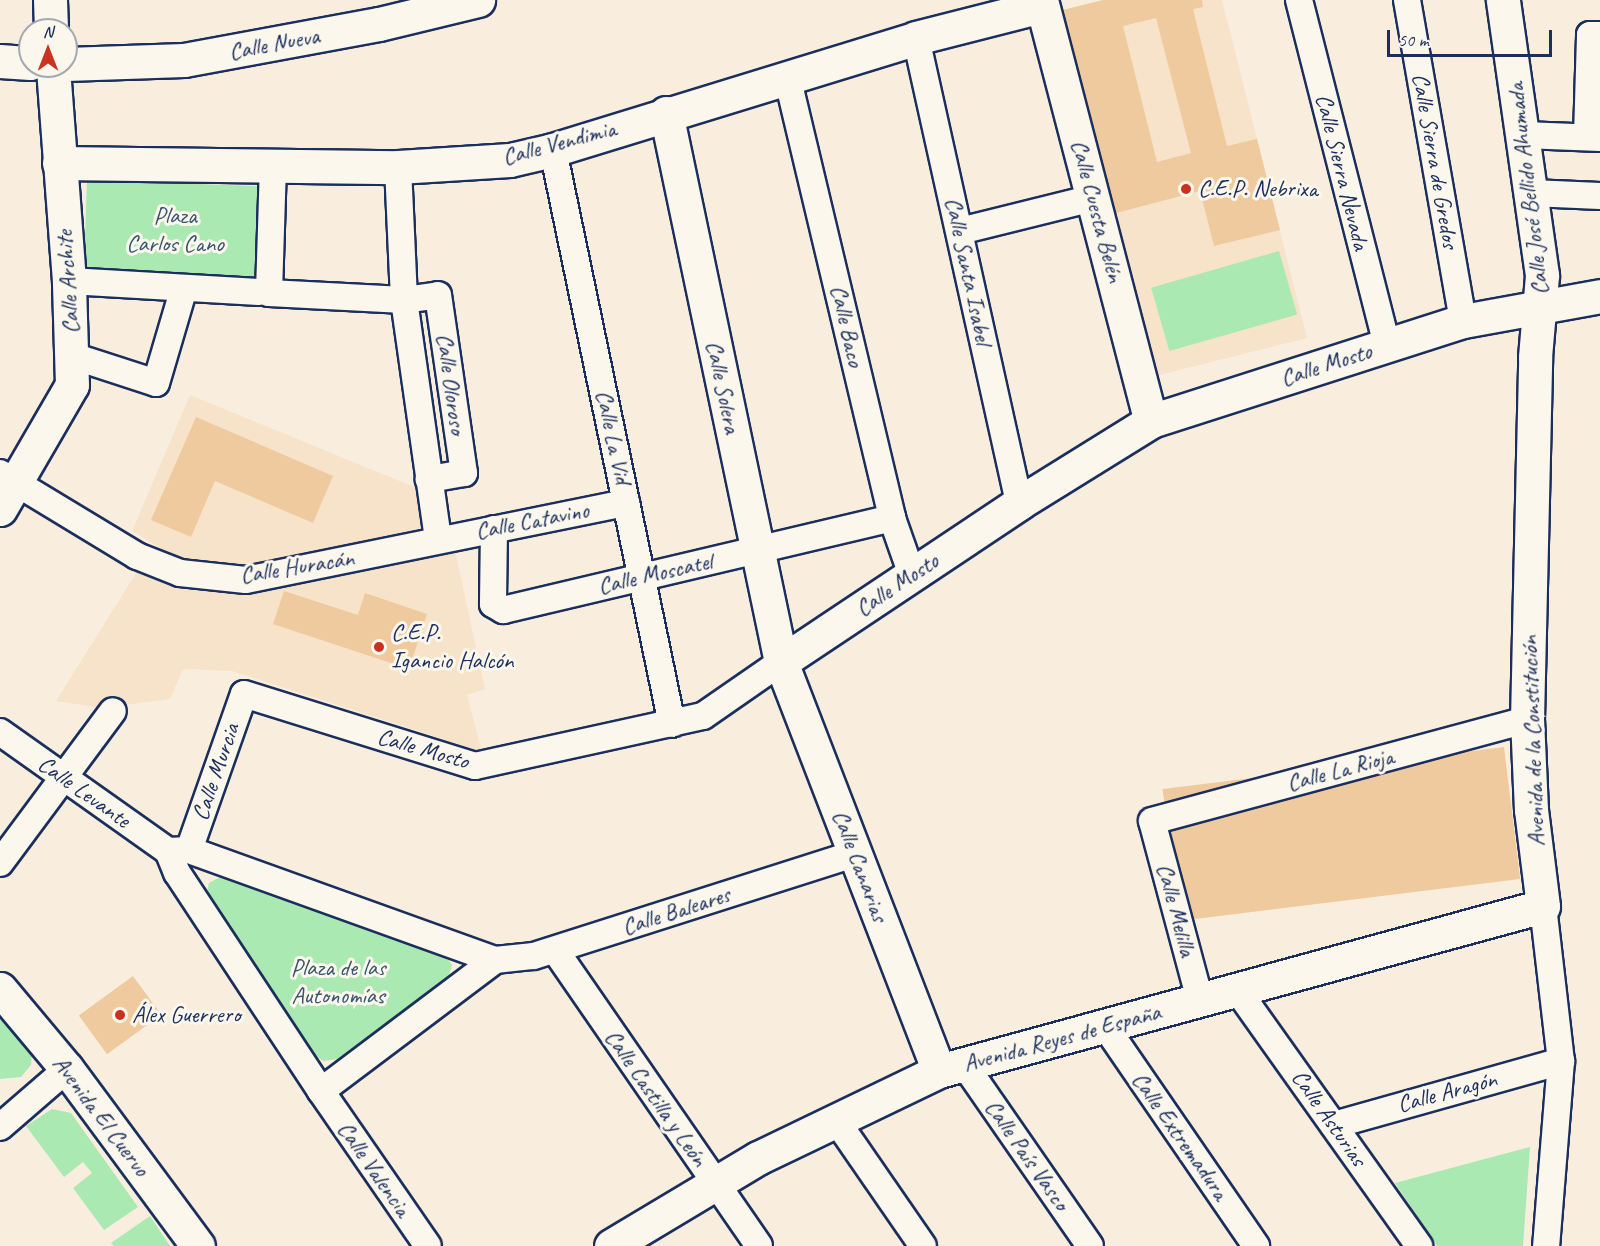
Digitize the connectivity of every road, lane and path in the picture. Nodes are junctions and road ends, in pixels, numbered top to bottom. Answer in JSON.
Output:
{"nodes":[{"id":1,"x":50,"y":0,"type":"edge"},
{"id":2,"x":478,"y":0,"type":"edge"},
{"id":3,"x":1299,"y":0,"type":"edge"},
{"id":4,"x":1407,"y":0,"type":"edge"},
{"id":5,"x":1503,"y":0,"type":"edge"},
{"id":6,"x":1042,"y":3,"type":"edge"},
{"id":7,"x":51,"y":18,"type":"edge"},
{"id":8,"x":1600,"y":35,"type":"edge"},
{"id":9,"x":916,"y":38,"type":"junction"},
{"id":10,"x":0,"y":61,"type":"edge"},
{"id":11,"x":18,"y":62,"type":"edge"},
{"id":12,"x":78,"y":64,"type":"edge"},
{"id":13,"x":787,"y":76,"type":"junction"},
{"id":14,"x":54,"y":78,"type":"edge"},
{"id":15,"x":666,"y":113,"type":"junction"},
{"id":16,"x":1523,"y":135,"type":"junction"},
{"id":17,"x":1593,"y":137,"type":"edge"},
{"id":18,"x":553,"y":150,"type":"junction"},
{"id":19,"x":58,"y":163,"type":"junction"},
{"id":20,"x":273,"y":165,"type":"junction"},
{"id":21,"x":398,"y":167,"type":"junction"},
{"id":22,"x":1531,"y":193,"type":"junction"},
{"id":23,"x":1600,"y":196,"type":"edge"},
{"id":24,"x":1093,"y":198,"type":"junction"},
{"id":25,"x":960,"y":231,"type":"junction"},
{"id":26,"x":69,"y":281,"type":"junction"},
{"id":27,"x":184,"y":288,"type":"junction"},
{"id":28,"x":264,"y":292,"type":"junction"},
{"id":29,"x":1600,"y":296,"type":"edge"},
{"id":30,"x":404,"y":300,"type":"junction"},
{"id":31,"x":1542,"y":307,"type":"junction"},
{"id":32,"x":1463,"y":321,"type":"junction"},
{"id":33,"x":1387,"y":344,"type":"junction"},
{"id":34,"x":73,"y":356,"type":"junction"},
{"id":35,"x":1151,"y":421,"type":"junction"},
{"id":36,"x":429,"y":479,"type":"junction"},
{"id":37,"x":6,"y":488,"type":"edge"},
{"id":38,"x":626,"y":503,"type":"junction"},
{"id":39,"x":1019,"y":503,"type":"junction"},
{"id":40,"x":892,"y":518,"type":"junction"},
{"id":41,"x":494,"y":529,"type":"junction"},
{"id":42,"x":438,"y":540,"type":"junction"},
{"id":43,"x":757,"y":550,"type":"junction"},
{"id":44,"x":912,"y":575,"type":"junction"},
{"id":45,"x":642,"y":577,"type":"junction"},
{"id":46,"x":781,"y":662,"type":"junction"},
{"id":47,"x":244,"y":693,"type":"joint"},
{"id":48,"x":113,"y":711,"type":"dead end"},
{"id":49,"x":1527,"y":720,"type":"junction"},
{"id":50,"x":672,"y":724,"type":"junction"},
{"id":51,"x":0,"y":732,"type":"edge"},
{"id":52,"x":64,"y":778,"type":"junction"},
{"id":53,"x":1152,"y":821,"type":"joint"},
{"id":54,"x":178,"y":851,"type":"junction"},
{"id":55,"x":856,"y":853,"type":"junction"},
{"id":56,"x":0,"y":863,"type":"edge"},
{"id":57,"x":1543,"y":906,"type":"junction"},
{"id":58,"x":555,"y":950,"type":"junction"},
{"id":59,"x":495,"y":960,"type":"junction"},
{"id":60,"x":0,"y":989,"type":"edge"},
{"id":61,"x":1238,"y":991,"type":"junction"},
{"id":62,"x":1200,"y":1000,"type":"junction"},
{"id":63,"x":1105,"y":1026,"type":"junction"},
{"id":64,"x":1561,"y":1061,"type":"junction"},
{"id":65,"x":951,"y":1067,"type":"junction"},
{"id":66,"x":67,"y":1069,"type":"junction"},
{"id":67,"x":321,"y":1091,"type":"junction"},
{"id":68,"x":33,"y":1098,"type":"junction"},
{"id":69,"x":0,"y":1099,"type":"edge"},
{"id":70,"x":836,"y":1120,"type":"junction"},
{"id":71,"x":1334,"y":1125,"type":"junction"},
{"id":72,"x":0,"y":1126,"type":"edge"},
{"id":73,"x":716,"y":1184,"type":"junction"},
{"id":74,"x":198,"y":1246,"type":"edge"},
{"id":75,"x":428,"y":1246,"type":"edge"},
{"id":76,"x":611,"y":1246,"type":"edge"},
{"id":77,"x":759,"y":1246,"type":"edge"},
{"id":78,"x":923,"y":1246,"type":"edge"},
{"id":79,"x":1090,"y":1246,"type":"edge"},
{"id":80,"x":1256,"y":1246,"type":"edge"},
{"id":81,"x":1419,"y":1246,"type":"edge"},
{"id":82,"x":1546,"y":1246,"type":"edge"}],
"edges":[{"from":1,"to":7,"type":"street"},
{"from":2,"to":12,"type":"street","name":"Calle Nueva"},
{"from":3,"to":33,"type":"street","name":"Calle Sierra Nevada"},
{"from":4,"to":32,"type":"street","name":"Calle Sierra de Gredos"},
{"from":5,"to":16,"type":"street","name":"Calle José Bellido Ahumada"},
{"from":6,"to":9,"type":"street","name":"Calle Vendimia"},
{"from":6,"to":24,"type":"street","name":"Calle Cuesta Belén"},
{"from":8,"to":17,"type":"street"},
{"from":9,"to":13,"type":"street","name":"Calle Vendimia"},
{"from":9,"to":25,"type":"street","name":"Calle Santa Isabel"},
{"from":10,"to":11,"type":"street"},
{"from":13,"to":15,"type":"street","name":"Calle Vendimia"},
{"from":13,"to":40,"type":"street","name":"Calle Baco"},
{"from":14,"to":19,"type":"street","name":"Calle Archite"},
{"from":15,"to":18,"type":"street","name":"Calle Vendimia"},
{"from":15,"to":43,"type":"street","name":"Calle Solera"},
{"from":16,"to":17,"type":"street"},
{"from":16,"to":22,"type":"street","name":"Calle José Bellido Ahumada"},
{"from":18,"to":21,"type":"street","name":"Calle Vendimia"},
{"from":18,"to":38,"type":"street","name":"Calle La Vid"},
{"from":19,"to":20,"type":"street","name":"Calle Vendimia"},
{"from":19,"to":26,"type":"street","name":"Calle Archite"},
{"from":20,"to":21,"type":"street","name":"Calle Vendimia"},
{"from":20,"to":28,"type":"street"},
{"from":21,"to":30,"type":"street","name":"Calle Oloroso"},
{"from":22,"to":23,"type":"street"},
{"from":22,"to":31,"type":"street","name":"Calle José Bellido Ahumada"},
{"from":24,"to":25,"type":"street"},
{"from":24,"to":35,"type":"street","name":"Calle Cuesta Belén"},
{"from":25,"to":39,"type":"street","name":"Calle Santa Isabel"},
{"from":26,"to":27,"type":"street"},
{"from":26,"to":34,"type":"street","name":"Calle Archite"},
{"from":27,"to":28,"type":"street"},
{"from":27,"to":34,"type":"street"},
{"from":28,"to":30,"type":"street"},
{"from":29,"to":31,"type":"street","name":"Calle Mosto"},
{"from":30,"to":36,"type":"street","name":"Calle Oloroso"},
{"from":30,"to":36,"type":"street","name":"Calle Oloroso"},
{"from":31,"to":32,"type":"street","name":"Calle Mosto"},
{"from":31,"to":49,"type":"street","name":"Avenida de la Constitución"},
{"from":32,"to":33,"type":"street","name":"Calle Mosto"},
{"from":33,"to":35,"type":"street","name":"Calle Mosto"},
{"from":34,"to":37,"type":"street","name":"Calle Archite"},
{"from":35,"to":39,"type":"street","name":"Calle Mosto"},
{"from":36,"to":42,"type":"street","name":"Calle Oloroso"},
{"from":37,"to":42,"type":"street","name":"Calle Huracán"},
{"from":38,"to":41,"type":"street","name":"Calle Catavino"},
{"from":38,"to":45,"type":"street","name":"Calle La Vid"},
{"from":39,"to":44,"type":"street","name":"Calle Mosto"},
{"from":40,"to":43,"type":"street","name":"Calle Moscatel"},
{"from":40,"to":44,"type":"street","name":"Calle Baco"},
{"from":41,"to":42,"type":"street","name":"Calle Catavino"},
{"from":41,"to":45,"type":"street","name":"Calle Moscatel"},
{"from":43,"to":45,"type":"street","name":"Calle Moscatel"},
{"from":43,"to":46,"type":"street","name":"Calle Solera"},
{"from":44,"to":46,"type":"street","name":"Calle Mosto"},
{"from":45,"to":50,"type":"street","name":"Calle La Vid"},
{"from":46,"to":50,"type":"street","name":"Calle Mosto"},
{"from":46,"to":55,"type":"street","name":"Calle Canarias"},
{"from":47,"to":50,"type":"street","name":"Calle Mosto"},
{"from":47,"to":54,"type":"street","name":"Calle Murcia"},
{"from":48,"to":52,"type":"street"},
{"from":49,"to":53,"type":"street","name":"Calle La Rioja"},
{"from":49,"to":57,"type":"street","name":"Avenida de la Constitución"},
{"from":51,"to":52,"type":"street","name":"Calle Levante"},
{"from":52,"to":54,"type":"street","name":"Calle Levante"},
{"from":52,"to":56,"type":"street"},
{"from":53,"to":62,"type":"street","name":"Calle Melilla"},
{"from":54,"to":59,"type":"street"},
{"from":54,"to":67,"type":"street"},
{"from":55,"to":58,"type":"street","name":"Calle Baleares"},
{"from":55,"to":65,"type":"street","name":"Calle Canarias"},
{"from":57,"to":61,"type":"street","name":"Avenida Reyes de España"},
{"from":57,"to":64,"type":"street","name":"Avenida de la Constitución"},
{"from":58,"to":59,"type":"street","name":"Calle Baleares"},
{"from":58,"to":73,"type":"street","name":"Calle Castilla y León"},
{"from":59,"to":67,"type":"street"},
{"from":60,"to":66,"type":"street","name":"Avenida El Cuervo"},
{"from":61,"to":62,"type":"street","name":"Avenida Reyes de España"},
{"from":61,"to":71,"type":"street","name":"Calle Asturias"},
{"from":62,"to":63,"type":"street","name":"Avenida Reyes de España"},
{"from":63,"to":65,"type":"street","name":"Avenida Reyes de España"},
{"from":63,"to":80,"type":"street","name":"Calle Extremadura"},
{"from":64,"to":71,"type":"street","name":"Calle Aragón"},
{"from":64,"to":82,"type":"street","name":"Avenida de la Constitución"},
{"from":65,"to":70,"type":"street","name":"Avenida Reyes de España"},
{"from":65,"to":79,"type":"street","name":"Calle País Vasco"},
{"from":66,"to":68,"type":"street"},
{"from":66,"to":74,"type":"street","name":"Avenida El Cuervo"},
{"from":67,"to":75,"type":"street","name":"Calle Valencia"},
{"from":68,"to":69,"type":"street"},
{"from":68,"to":72,"type":"street"},
{"from":70,"to":73,"type":"street","name":"Avenida Reyes de España"},
{"from":70,"to":78,"type":"street"},
{"from":71,"to":81,"type":"street","name":"Calle Asturias"},
{"from":73,"to":76,"type":"street","name":"Avenida Reyes de España"},
{"from":73,"to":77,"type":"street","name":"Calle Castilla y León"}]}
